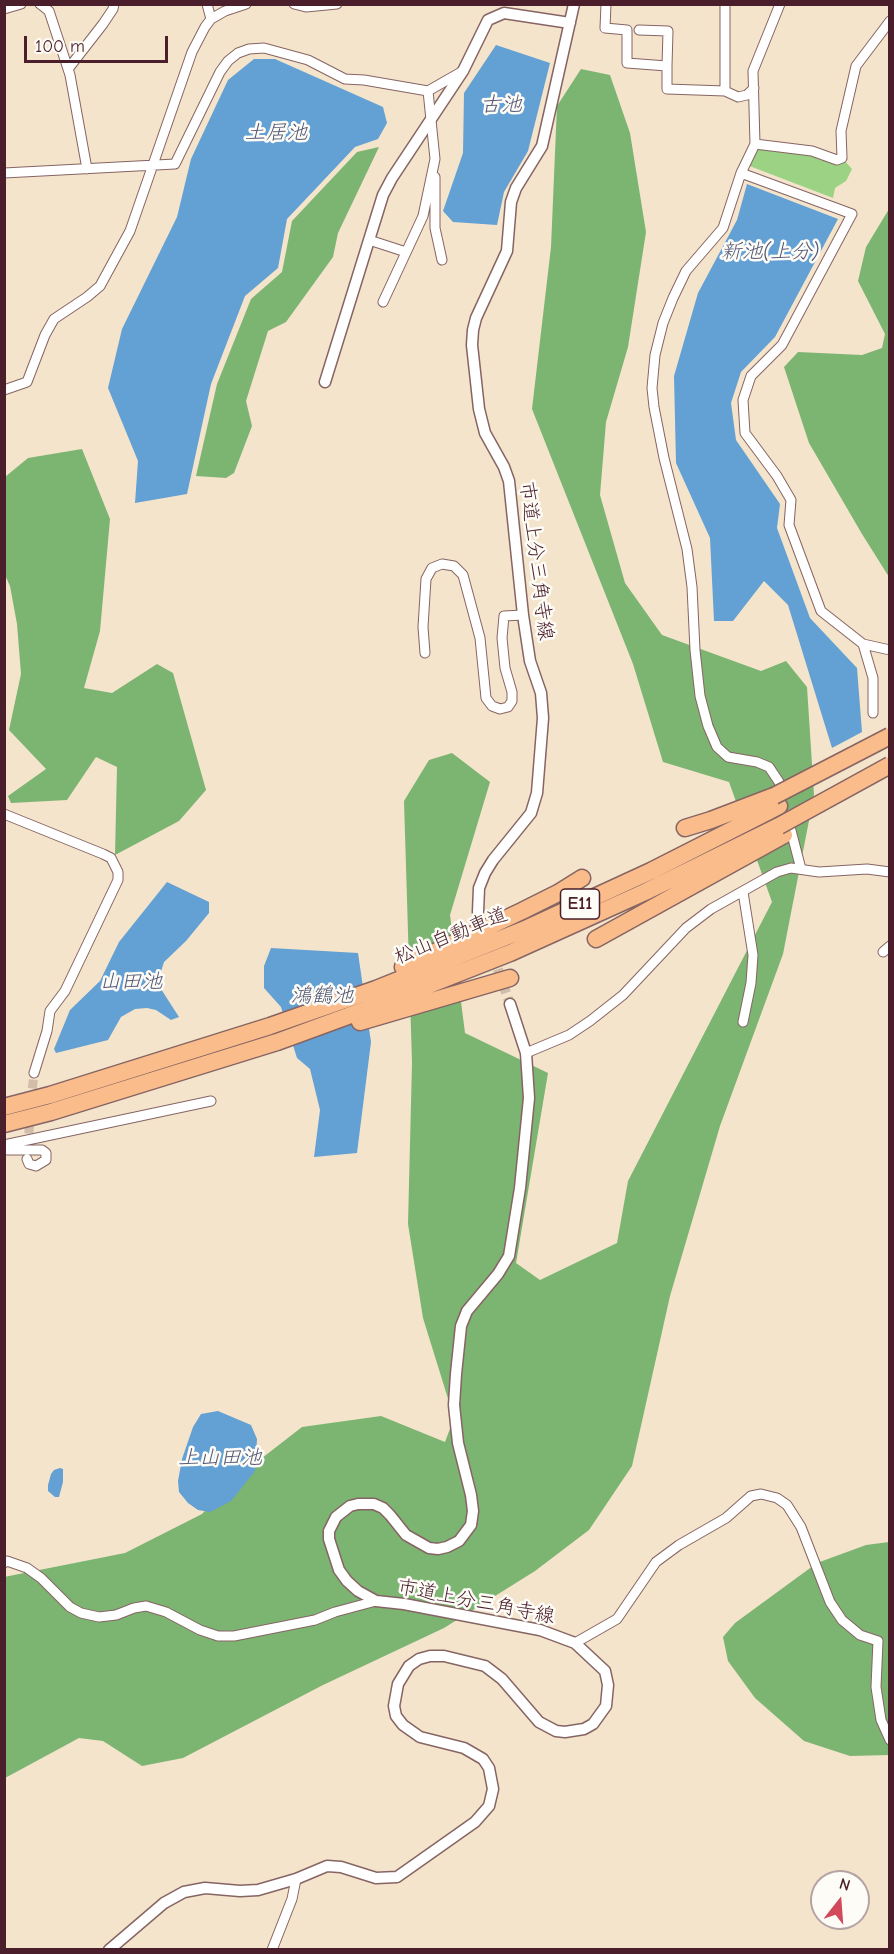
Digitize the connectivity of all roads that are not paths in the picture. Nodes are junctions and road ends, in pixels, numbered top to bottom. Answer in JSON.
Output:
{"nodes":[{"id":1,"x":21,"y":4,"type":"edge"},
{"id":2,"x":40,"y":4,"type":"edge"},
{"id":3,"x":114,"y":4,"type":"edge"},
{"id":4,"x":207,"y":4,"type":"edge"},
{"id":5,"x":246,"y":4,"type":"edge"},
{"id":6,"x":294,"y":4,"type":"edge"},
{"id":7,"x":337,"y":4,"type":"edge"},
{"id":8,"x":574,"y":4,"type":"edge"},
{"id":9,"x":606,"y":4,"type":"edge"},
{"id":10,"x":725,"y":4,"type":"edge"},
{"id":11,"x":780,"y":4,"type":"edge"},
{"id":12,"x":4,"y":9,"type":"edge"},
{"id":13,"x":211,"y":19,"type":"junction"},
{"id":14,"x":890,"y":21,"type":"edge"},
{"id":15,"x":570,"y":23,"type":"junction"},
{"id":16,"x":646,"y":27,"type":"dead end"},
{"id":17,"x":667,"y":66,"type":"junction"},
{"id":18,"x":68,"y":69,"type":"junction"},
{"id":19,"x":463,"y":71,"type":"junction"},
{"id":20,"x":754,"y":88,"type":"junction"},
{"id":21,"x":428,"y":91,"type":"junction"},
{"id":22,"x":724,"y":91,"type":"junction"},
{"id":23,"x":431,"y":120,"type":"junction"},
{"id":24,"x":755,"y":144,"type":"junction"},
{"id":25,"x":435,"y":159,"type":"junction"},
{"id":26,"x":153,"y":165,"type":"junction"},
{"id":27,"x":87,"y":169,"type":"junction"},
{"id":28,"x":4,"y":173,"type":"edge"},
{"id":29,"x":741,"y":173,"type":"junction"},
{"id":30,"x":369,"y":240,"type":"junction"},
{"id":31,"x":406,"y":252,"type":"junction"},
{"id":32,"x":442,"y":260,"type":"dead end"},
{"id":33,"x":383,"y":302,"type":"dead end"},
{"id":34,"x":5,"y":378,"type":"edge"},
{"id":35,"x":325,"y":382,"type":"dead end"},
{"id":36,"x":8,"y":389,"type":"edge"},
{"id":37,"x":523,"y":615,"type":"junction"},
{"id":38,"x":863,"y":644,"type":"junction"},
{"id":39,"x":890,"y":650,"type":"edge"},
{"id":40,"x":425,"y":653,"type":"dead end"},
{"id":41,"x":873,"y":713,"type":"dead end"},
{"id":42,"x":890,"y":736,"type":"edge"},
{"id":43,"x":890,"y":746,"type":"edge"},
{"id":44,"x":890,"y":766,"type":"edge"},
{"id":45,"x":776,"y":801,"type":"junction"},
{"id":46,"x":4,"y":814,"type":"edge"},
{"id":47,"x":685,"y":828,"type":"dead end"},
{"id":48,"x":782,"y":830,"type":"junction"},
{"id":49,"x":801,"y":869,"type":"junction"},
{"id":50,"x":890,"y":872,"type":"edge"},
{"id":51,"x":582,"y":878,"type":"dead end"},
{"id":52,"x":743,"y":892,"type":"junction"},
{"id":53,"x":478,"y":912,"type":"dead end"},
{"id":54,"x":596,"y":939,"type":"dead end"},
{"id":55,"x":510,"y":978,"type":"dead end"},
{"id":56,"x":377,"y":998,"type":"junction"},
{"id":57,"x":510,"y":1004,"type":"tunnel mouth"},
{"id":58,"x":743,"y":1022,"type":"dead end"},
{"id":59,"x":526,"y":1053,"type":"junction"},
{"id":60,"x":34,"y":1073,"type":"tunnel mouth"},
{"id":61,"x":211,"y":1101,"type":"dead end"},
{"id":62,"x":4,"y":1107,"type":"edge"},
{"id":63,"x":4,"y":1124,"type":"edge"},
{"id":64,"x":4,"y":1145,"type":"edge"},
{"id":65,"x":4,"y":1150,"type":"edge"},
{"id":66,"x":27,"y":1159,"type":"dead end"},
{"id":67,"x":4,"y":1563,"type":"edge"},
{"id":68,"x":376,"y":1601,"type":"junction"},
{"id":69,"x":574,"y":1643,"type":"junction"},
{"id":70,"x":890,"y":1740,"type":"edge"},
{"id":71,"x":296,"y":1879,"type":"junction"},
{"id":72,"x":109,"y":1950,"type":"edge"},
{"id":73,"x":272,"y":1950,"type":"edge"}],
"edges":[{"from":1,"to":12,"type":"street"},
{"from":2,"to":18,"type":"street"},
{"from":3,"to":18,"type":"street"},
{"from":4,"to":13,"type":"street"},
{"from":5,"to":13,"type":"street"},
{"from":6,"to":7,"type":"street"},
{"from":8,"to":15,"type":"street","name":"市道上分三角寺線"},
{"from":9,"to":17,"type":"street"},
{"from":10,"to":22,"type":"street"},
{"from":11,"to":20,"type":"street"},
{"from":13,"to":26,"type":"street"},
{"from":14,"to":24,"type":"street"},
{"from":15,"to":19,"type":"street"},
{"from":15,"to":37,"type":"street","name":"市道上分三角寺線"},
{"from":16,"to":17,"type":"street"},
{"from":17,"to":22,"type":"street"},
{"from":18,"to":27,"type":"street"},
{"from":19,"to":21,"type":"street"},
{"from":19,"to":23,"type":"street"},
{"from":20,"to":22,"type":"street"},
{"from":20,"to":24,"type":"street"},
{"from":21,"to":23,"type":"street"},
{"from":21,"to":26,"type":"street"},
{"from":23,"to":25,"type":"street"},
{"from":23,"to":30,"type":"street"},
{"from":24,"to":29,"type":"street"},
{"from":25,"to":31,"type":"street"},
{"from":25,"to":32,"type":"street"},
{"from":26,"to":27,"type":"street"},
{"from":26,"to":36,"type":"street"},
{"from":27,"to":28,"type":"street"},
{"from":29,"to":38,"type":"street"},
{"from":29,"to":49,"type":"street"},
{"from":30,"to":31,"type":"street"},
{"from":30,"to":35,"type":"street"},
{"from":31,"to":33,"type":"street"},
{"from":34,"to":36,"type":"street"},
{"from":37,"to":40,"type":"street"},
{"from":37,"to":53,"type":"street","name":"市道上分三角寺線"},
{"from":38,"to":39,"type":"street"},
{"from":38,"to":41,"type":"street"},
{"from":42,"to":45,"type":"highway","bridge":true},
{"from":43,"to":45,"type":"highway","name":"松山自動車道","number":"E11"},
{"from":44,"to":48,"type":"highway","bridge":true},
{"from":45,"to":47,"type":"highway"},
{"from":45,"to":56,"type":"highway","name":"松山自動車道","number":"E11"},
{"from":46,"to":60,"type":"street"},
{"from":48,"to":54,"type":"highway"},
{"from":48,"to":56,"type":"highway","name":"松山自動車道","number":"E11"},
{"from":49,"to":50,"type":"street"},
{"from":49,"to":52,"type":"street"},
{"from":51,"to":56,"type":"highway"},
{"from":52,"to":58,"type":"street"},
{"from":52,"to":59,"type":"street"},
{"from":55,"to":56,"type":"highway"},
{"from":56,"to":62,"type":"highway"},
{"from":56,"to":63,"type":"highway","name":"松山自動車道","number":"E11"},
{"from":57,"to":59,"type":"street","name":"市道上分三角寺線"},
{"from":59,"to":68,"type":"street","name":"市道上分三角寺線"},
{"from":61,"to":64,"type":"street"},
{"from":65,"to":66,"type":"street"},
{"from":67,"to":68,"type":"street"},
{"from":68,"to":69,"type":"street","name":"市道上分三角寺線"},
{"from":69,"to":70,"type":"street"},
{"from":69,"to":71,"type":"street","name":"市道上分三角寺線"},
{"from":71,"to":72,"type":"street","name":"市道上分三角寺線"},
{"from":71,"to":73,"type":"street"}]}
